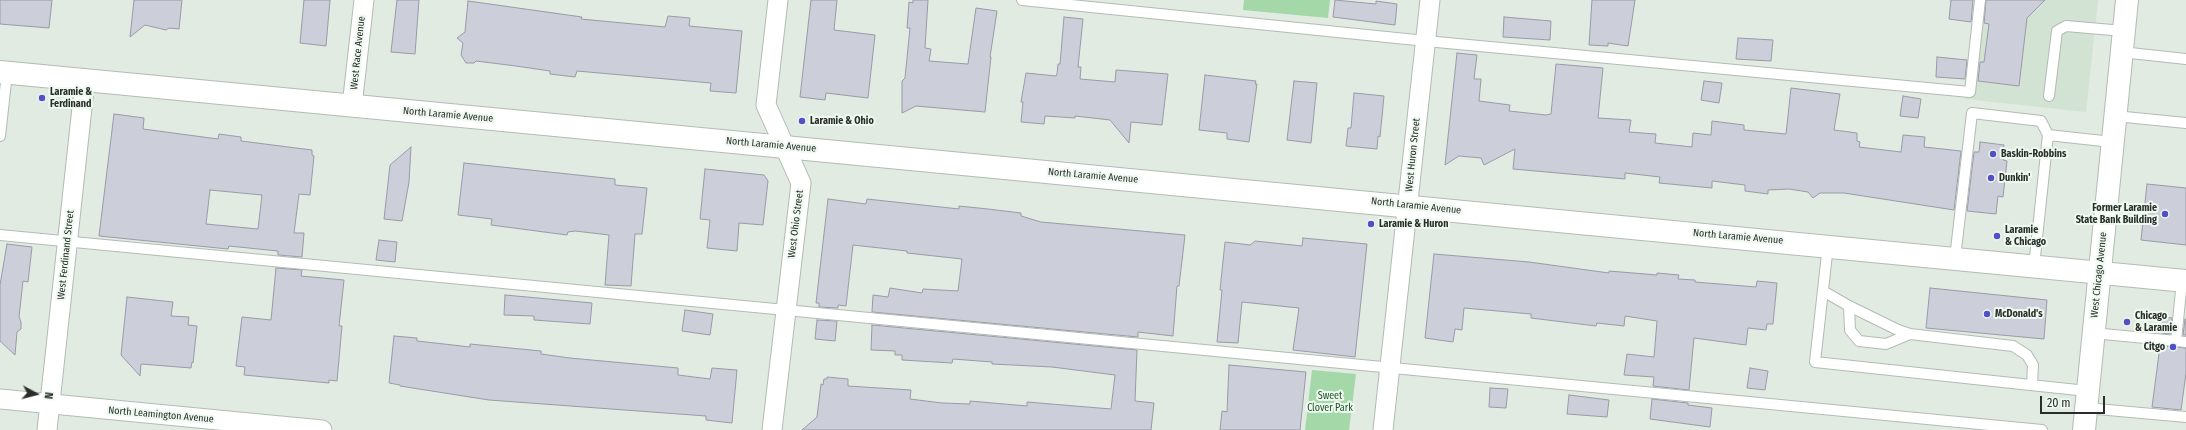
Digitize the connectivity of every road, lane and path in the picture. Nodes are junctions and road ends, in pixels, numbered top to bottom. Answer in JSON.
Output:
{"nodes":[{"id":1,"x":364,"y":0,"type":"edge"},
{"id":2,"x":778,"y":0,"type":"edge"},
{"id":3,"x":1022,"y":0,"type":"edge"},
{"id":4,"x":1430,"y":0,"type":"edge"},
{"id":5,"x":1980,"y":0,"type":"edge"},
{"id":6,"x":2127,"y":0,"type":"edge"},
{"id":7,"x":1426,"y":41,"type":"junction"},
{"id":8,"x":2122,"y":42,"type":"junction"},
{"id":9,"x":2186,"y":59,"type":"edge"},
{"id":10,"x":4,"y":73,"type":"edge"},
{"id":11,"x":85,"y":80,"type":"junction"},
{"id":12,"x":2049,"y":96,"type":"dead end"},
{"id":13,"x":352,"y":106,"type":"junction"},
{"id":14,"x":2115,"y":116,"type":"junction"},
{"id":15,"x":2186,"y":124,"type":"edge"},
{"id":16,"x":2048,"y":135,"type":"junction"},
{"id":17,"x":0,"y":136,"type":"edge"},
{"id":18,"x":2112,"y":142,"type":"junction"},
{"id":19,"x":785,"y":147,"type":"junction"},
{"id":20,"x":1407,"y":206,"type":"junction"},
{"id":21,"x":0,"y":235,"type":"edge"},
{"id":22,"x":68,"y":241,"type":"junction"},
{"id":23,"x":1828,"y":245,"type":"junction"},
{"id":24,"x":1955,"y":258,"type":"junction"},
{"id":25,"x":2034,"y":266,"type":"junction"},
{"id":26,"x":2099,"y":272,"type":"junction"},
{"id":27,"x":2184,"y":280,"type":"edge"},
{"id":28,"x":1823,"y":291,"type":"junction"},
{"id":29,"x":1849,"y":306,"type":"junction"},
{"id":30,"x":786,"y":310,"type":"junction"},
{"id":31,"x":2093,"y":333,"type":"junction"},
{"id":32,"x":1910,"y":334,"type":"junction"},
{"id":33,"x":2181,"y":341,"type":"edge"},
{"id":34,"x":1389,"y":368,"type":"junction"},
{"id":35,"x":2032,"y":385,"type":"junction"},
{"id":36,"x":0,"y":399,"type":"edge"},
{"id":37,"x":2086,"y":399,"type":"junction"},
{"id":38,"x":50,"y":404,"type":"junction"},
{"id":39,"x":2186,"y":417,"type":"edge"},
{"id":40,"x":47,"y":430,"type":"edge"},
{"id":41,"x":322,"y":430,"type":"edge"},
{"id":42,"x":772,"y":430,"type":"edge"},
{"id":43,"x":1383,"y":430,"type":"edge"},
{"id":44,"x":2042,"y":430,"type":"edge"},
{"id":45,"x":2084,"y":430,"type":"edge"}],
"edges":[{"from":1,"to":13,"type":"street","name":"West Race Avenue"},
{"from":2,"to":19,"type":"street","name":"West Ohio Street"},
{"from":3,"to":7,"type":"lane"},
{"from":4,"to":7,"type":"street","name":"West Huron Street"},
{"from":5,"to":7,"type":"lane"},
{"from":6,"to":8,"type":"street","name":"West Chicago Avenue"},
{"from":7,"to":20,"type":"street","name":"West Huron Street"},
{"from":8,"to":9,"type":"lane"},
{"from":8,"to":12,"type":"lane"},
{"from":8,"to":14,"type":"street","name":"West Chicago Avenue"},
{"from":10,"to":11,"type":"street","name":"North Laramie Avenue"},
{"from":10,"to":17,"type":"lane"},
{"from":11,"to":13,"type":"street","name":"North Laramie Avenue"},
{"from":11,"to":22,"type":"street","name":"West Ferdinand Street"},
{"from":13,"to":19,"type":"street","name":"North Laramie Avenue"},
{"from":14,"to":15,"type":"lane"},
{"from":14,"to":18,"type":"street","name":"West Chicago Avenue"},
{"from":16,"to":18,"type":"lane"},
{"from":16,"to":24,"type":"lane"},
{"from":16,"to":25,"type":"lane"},
{"from":18,"to":26,"type":"street","name":"West Chicago Avenue"},
{"from":19,"to":20,"type":"street","name":"North Laramie Avenue"},
{"from":19,"to":30,"type":"street","name":"West Ohio Street"},
{"from":20,"to":23,"type":"street","name":"North Laramie Avenue"},
{"from":20,"to":34,"type":"street","name":"West Huron Street"},
{"from":21,"to":22,"type":"lane"},
{"from":22,"to":30,"type":"lane"},
{"from":22,"to":38,"type":"street","name":"West Ferdinand Street"},
{"from":23,"to":24,"type":"street","name":"North Laramie Avenue"},
{"from":23,"to":28,"type":"lane"},
{"from":24,"to":25,"type":"street","name":"North Laramie Avenue"},
{"from":25,"to":26,"type":"street","name":"North Laramie Avenue"},
{"from":26,"to":27,"type":"street","name":"North Laramie Avenue"},
{"from":26,"to":31,"type":"street","name":"West Chicago Avenue"},
{"from":27,"to":33,"type":"lane"},
{"from":28,"to":29,"type":"lane"},
{"from":28,"to":35,"type":"lane"},
{"from":29,"to":32,"type":"lane"},
{"from":29,"to":32,"type":"lane"},
{"from":30,"to":34,"type":"lane"},
{"from":30,"to":42,"type":"street","name":"West Ohio Street"},
{"from":31,"to":33,"type":"lane"},
{"from":31,"to":37,"type":"street","name":"West Chicago Avenue"},
{"from":32,"to":35,"type":"lane"},
{"from":34,"to":43,"type":"street","name":"West Huron Street"},
{"from":34,"to":44,"type":"lane"},
{"from":35,"to":37,"type":"lane"},
{"from":36,"to":38,"type":"street","name":"North Leamington Avenue"},
{"from":37,"to":39,"type":"lane"},
{"from":37,"to":45,"type":"street","name":"West Chicago Avenue"},
{"from":38,"to":40,"type":"street","name":"West Ferdinand Street"},
{"from":38,"to":41,"type":"street","name":"North Leamington Avenue"}]}
